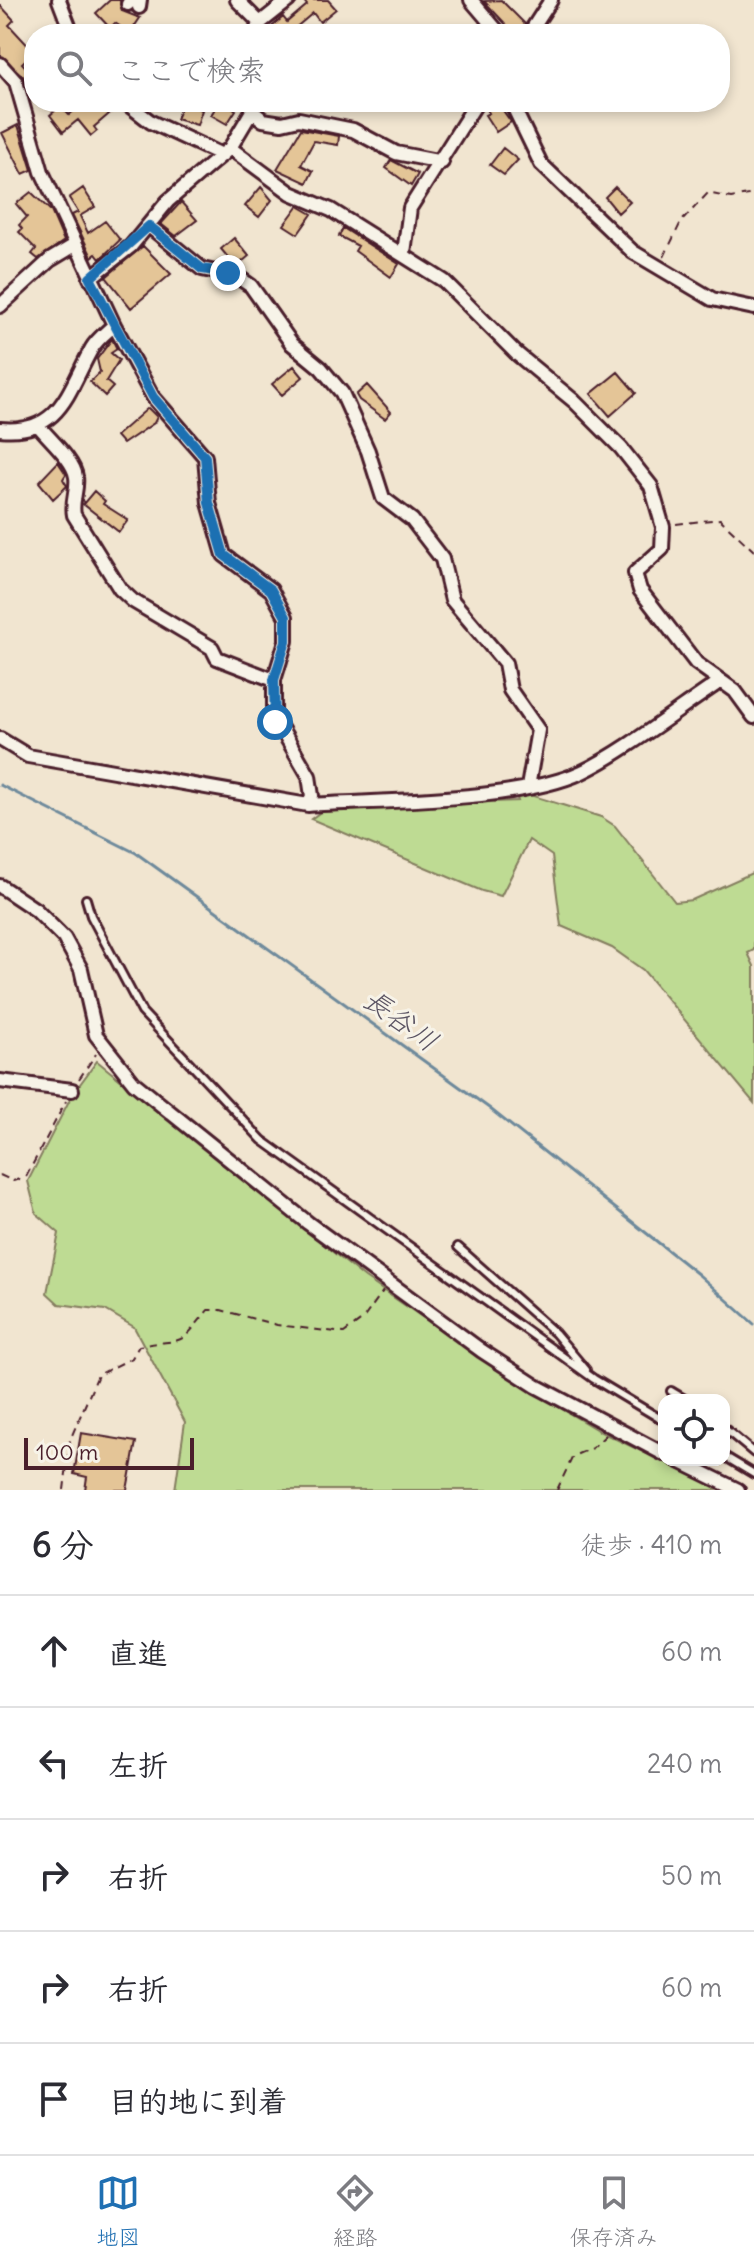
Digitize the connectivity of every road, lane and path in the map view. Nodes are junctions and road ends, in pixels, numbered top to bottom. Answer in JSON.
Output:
{"nodes":[{"id":1,"x":59,"y":0,"type":"edge"},
{"id":2,"x":237,"y":0,"type":"edge"},
{"id":3,"x":289,"y":0,"type":"edge"},
{"id":4,"x":471,"y":0,"type":"edge"},
{"id":5,"x":551,"y":0,"type":"edge"},
{"id":6,"x":68,"y":24,"type":"edge"},
{"id":7,"x":254,"y":24,"type":"edge"},
{"id":8,"x":262,"y":24,"type":"edge"},
{"id":9,"x":491,"y":24,"type":"edge"},
{"id":10,"x":535,"y":24,"type":"edge"},
{"id":11,"x":0,"y":64,"type":"edge"},
{"id":12,"x":24,"y":104,"type":"edge"},
{"id":13,"x":26,"y":112,"type":"edge"},
{"id":14,"x":138,"y":112,"type":"edge"},
{"id":15,"x":250,"y":112,"type":"edge"},
{"id":16,"x":257,"y":112,"type":"edge"},
{"id":17,"x":468,"y":112,"type":"edge"},
{"id":18,"x":516,"y":112,"type":"edge"},
{"id":19,"x":226,"y":151,"type":"junction"},
{"id":20,"x":442,"y":162,"type":"junction"},
{"id":21,"x":754,"y":194,"type":"edge"},
{"id":22,"x":149,"y":226,"type":"junction"},
{"id":23,"x":75,"y":245,"type":"junction"},
{"id":24,"x":404,"y":253,"type":"junction"},
{"id":25,"x":659,"y":269,"type":"junction"},
{"id":26,"x":90,"y":278,"type":"junction"},
{"id":27,"x":0,"y":306,"type":"edge"},
{"id":28,"x":754,"y":308,"type":"edge"},
{"id":29,"x":114,"y":325,"type":"junction"},
{"id":30,"x":38,"y":425,"type":"junction"},
{"id":31,"x":0,"y":429,"type":"edge"},
{"id":32,"x":663,"y":527,"type":"junction"},
{"id":33,"x":754,"y":551,"type":"edge"},
{"id":34,"x":274,"y":680,"type":"junction"},
{"id":35,"x":721,"y":681,"type":"junction"},
{"id":36,"x":754,"y":717,"type":"edge"},
{"id":37,"x":0,"y":739,"type":"edge"},
{"id":38,"x":528,"y":787,"type":"junction"},
{"id":39,"x":308,"y":805,"type":"junction"},
{"id":40,"x":0,"y":886,"type":"edge"},
{"id":41,"x":86,"y":899,"type":"dead end"},
{"id":42,"x":102,"y":1046,"type":"junction"},
{"id":43,"x":0,"y":1081,"type":"edge"},
{"id":44,"x":72,"y":1090,"type":"junction"},
{"id":45,"x":0,"y":1175,"type":"edge"},
{"id":46,"x":458,"y":1247,"type":"dead end"},
{"id":47,"x":389,"y":1283,"type":"junction"},
{"id":48,"x":594,"y":1379,"type":"junction"},
{"id":49,"x":671,"y":1391,"type":"dead end"},
{"id":50,"x":676,"y":1394,"type":"edge"},
{"id":51,"x":658,"y":1417,"type":"edge"},
{"id":52,"x":612,"y":1428,"type":"junction"},
{"id":53,"x":730,"y":1433,"type":"edge"},
{"id":54,"x":658,"y":1451,"type":"edge"},
{"id":55,"x":754,"y":1453,"type":"edge"},
{"id":56,"x":730,"y":1460,"type":"edge"},
{"id":57,"x":689,"y":1466,"type":"edge"},
{"id":58,"x":754,"y":1474,"type":"edge"},
{"id":59,"x":64,"y":1490,"type":"edge"},
{"id":60,"x":557,"y":1490,"type":"edge"},
{"id":61,"x":738,"y":1490,"type":"edge"}],
"edges":[{"from":1,"to":6,"type":"street"},
{"from":2,"to":7,"type":"street"},
{"from":3,"to":8,"type":"street"},
{"from":4,"to":9,"type":"street"},
{"from":5,"to":10,"type":"street"},
{"from":11,"to":12,"type":"street"},
{"from":13,"to":23,"type":"street"},
{"from":14,"to":19,"type":"street"},
{"from":15,"to":19,"type":"street"},
{"from":16,"to":20,"type":"street"},
{"from":17,"to":20,"type":"street"},
{"from":18,"to":25,"type":"street"},
{"from":19,"to":22,"type":"street"},
{"from":19,"to":24,"type":"street"},
{"from":20,"to":24,"type":"street"},
{"from":21,"to":25,"type":"path"},
{"from":22,"to":26,"type":"street"},
{"from":22,"to":38,"type":"street"},
{"from":23,"to":26,"type":"street"},
{"from":23,"to":27,"type":"street"},
{"from":24,"to":32,"type":"street"},
{"from":25,"to":28,"type":"street"},
{"from":26,"to":29,"type":"street"},
{"from":29,"to":30,"type":"street"},
{"from":29,"to":34,"type":"street"},
{"from":30,"to":31,"type":"street"},
{"from":30,"to":34,"type":"street"},
{"from":32,"to":33,"type":"path"},
{"from":32,"to":35,"type":"street"},
{"from":34,"to":39,"type":"street"},
{"from":35,"to":36,"type":"street"},
{"from":35,"to":38,"type":"street"},
{"from":37,"to":39,"type":"street"},
{"from":38,"to":39,"type":"street"},
{"from":40,"to":42,"type":"street"},
{"from":41,"to":48,"type":"lane"},
{"from":42,"to":44,"type":"path"},
{"from":42,"to":47,"type":"street"},
{"from":43,"to":44,"type":"street"},
{"from":44,"to":45,"type":"path"},
{"from":46,"to":48,"type":"lane"},
{"from":47,"to":52,"type":"street"},
{"from":47,"to":59,"type":"path"},
{"from":48,"to":51,"type":"lane"},
{"from":49,"to":50,"type":"lane"},
{"from":52,"to":54,"type":"street"},
{"from":52,"to":60,"type":"path"},
{"from":53,"to":55,"type":"lane"},
{"from":56,"to":58,"type":"lane"},
{"from":57,"to":61,"type":"street"}]}
